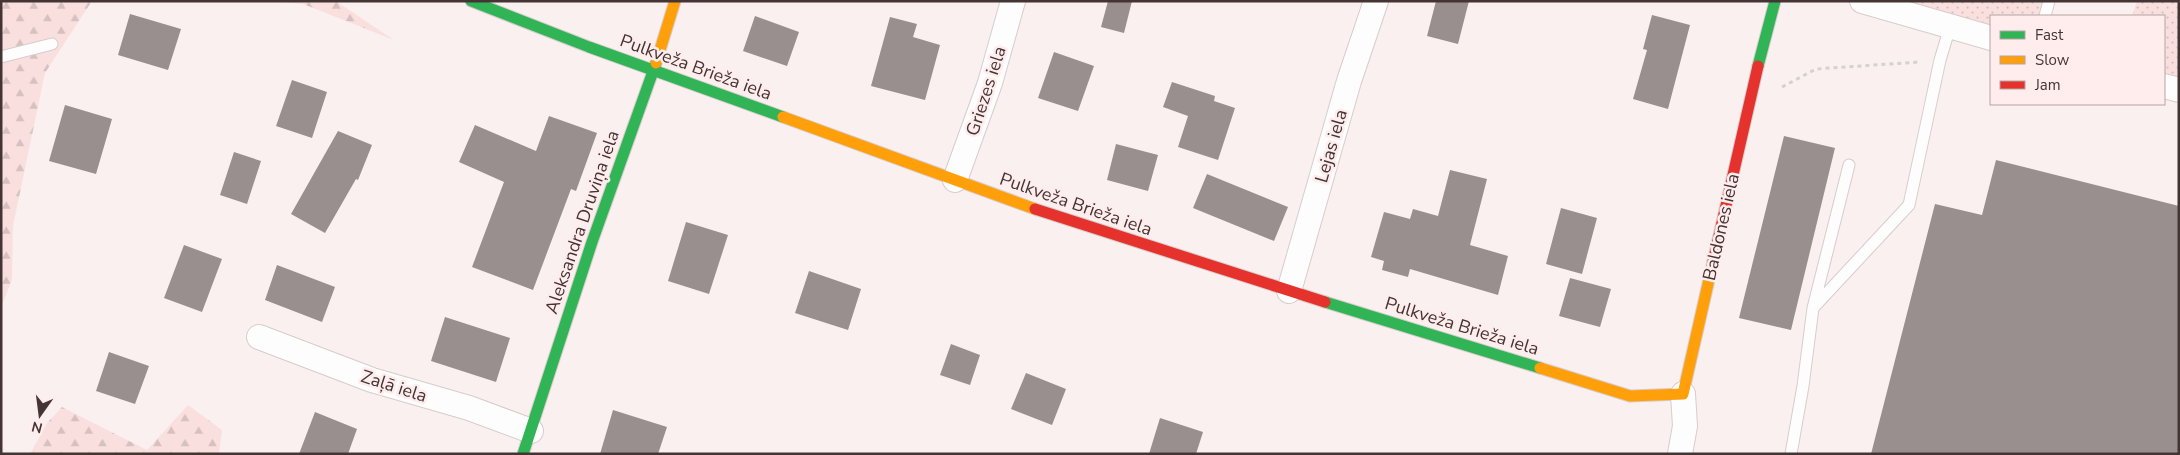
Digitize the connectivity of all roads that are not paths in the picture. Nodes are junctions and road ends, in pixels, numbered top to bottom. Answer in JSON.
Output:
{"nodes":[{"id":1,"x":471,"y":1,"type":"edge"},
{"id":2,"x":675,"y":1,"type":"edge"},
{"id":3,"x":1014,"y":1,"type":"edge"},
{"id":4,"x":1376,"y":1,"type":"edge"},
{"id":5,"x":1775,"y":1,"type":"edge"},
{"id":6,"x":1862,"y":1,"type":"edge"},
{"id":7,"x":2049,"y":1,"type":"edge"},
{"id":8,"x":2045,"y":15,"type":"edge"},
{"id":9,"x":1950,"y":27,"type":"junction"},
{"id":10,"x":1990,"y":38,"type":"edge"},
{"id":11,"x":52,"y":44,"type":"dead end"},
{"id":12,"x":1,"y":57,"type":"edge"},
{"id":13,"x":654,"y":70,"type":"junction"},
{"id":14,"x":2165,"y":86,"type":"edge"},
{"id":15,"x":2179,"y":90,"type":"edge"},
{"id":16,"x":1849,"y":165,"type":"dead end"},
{"id":17,"x":955,"y":180,"type":"junction"},
{"id":18,"x":1290,"y":292,"type":"junction"},
{"id":19,"x":1813,"y":308,"type":"junction"},
{"id":20,"x":259,"y":337,"type":"dead end"},
{"id":21,"x":1683,"y":394,"type":"junction"},
{"id":22,"x":531,"y":431,"type":"junction"},
{"id":23,"x":523,"y":454,"type":"edge"},
{"id":24,"x":1680,"y":454,"type":"edge"},
{"id":25,"x":1791,"y":454,"type":"edge"}],
"edges":[{"from":1,"to":13,"type":"street","name":"Pulkveža Brieža iela"},
{"from":2,"to":13,"type":"street","name":"Aleksandra Druviņa iela"},
{"from":3,"to":17,"type":"street","name":"Griezes iela"},
{"from":4,"to":18,"type":"street","name":"Lejas iela"},
{"from":5,"to":21,"type":"street","name":"Baldones iela"},
{"from":6,"to":9,"type":"street"},
{"from":7,"to":8,"type":"lane"},
{"from":9,"to":10,"type":"street"},
{"from":9,"to":19,"type":"lane"},
{"from":11,"to":12,"type":"lane"},
{"from":13,"to":17,"type":"street","name":"Pulkveža Brieža iela"},
{"from":13,"to":22,"type":"street","name":"Aleksandra Druviņa iela"},
{"from":14,"to":15,"type":"street"},
{"from":16,"to":19,"type":"lane"},
{"from":17,"to":18,"type":"street","name":"Pulkveža Brieža iela"},
{"from":18,"to":21,"type":"street","name":"Pulkveža Brieža iela"},
{"from":19,"to":25,"type":"lane"},
{"from":20,"to":22,"type":"street","name":"Zaļā iela"},
{"from":21,"to":24,"type":"street","name":"Baldones iela"},
{"from":22,"to":23,"type":"street","name":"Aleksandra Druviņa iela"}]}
